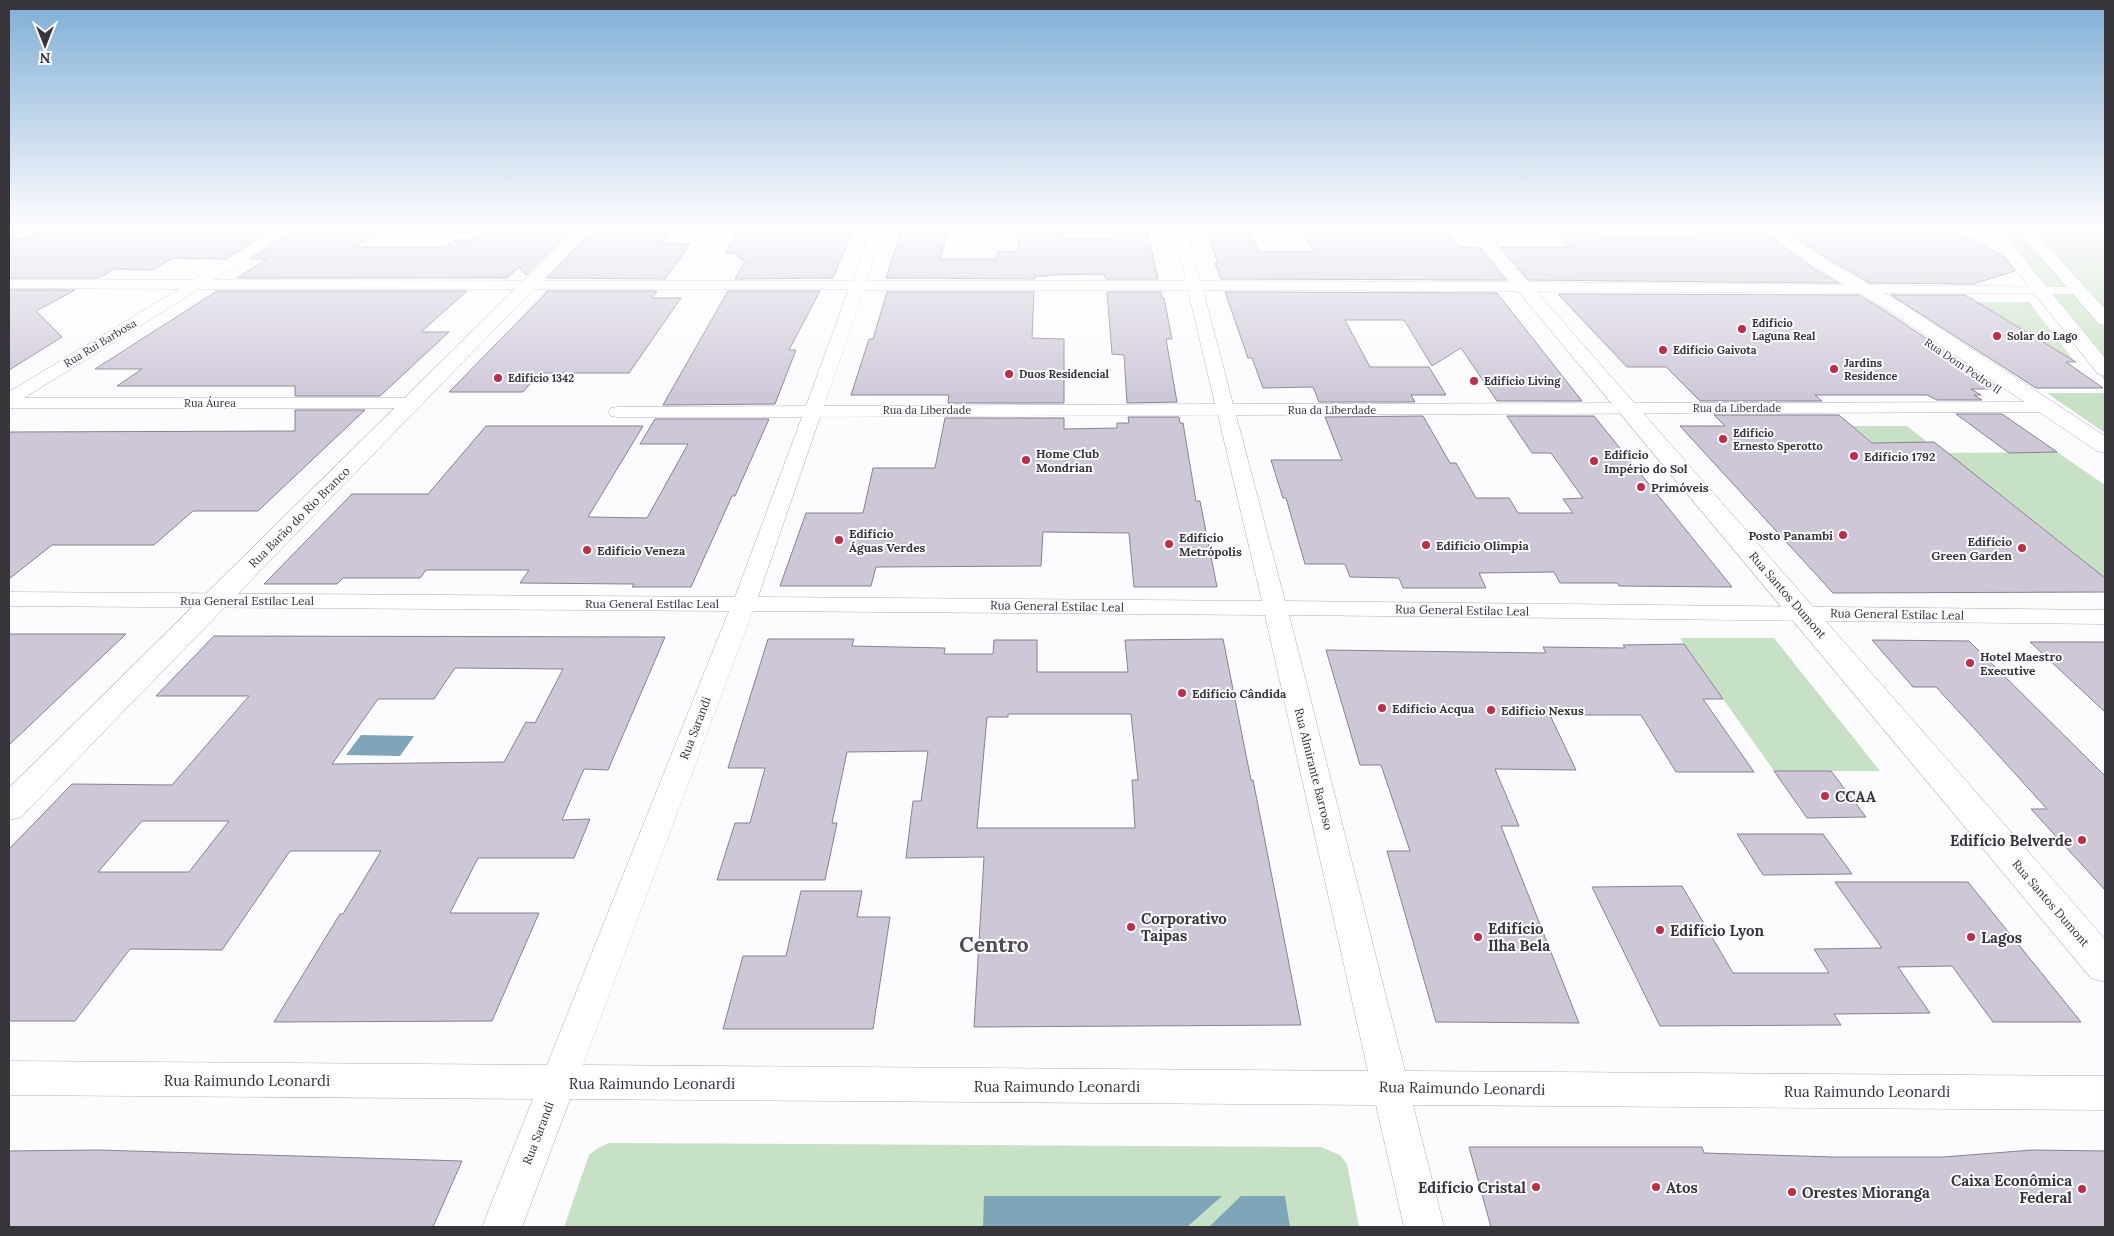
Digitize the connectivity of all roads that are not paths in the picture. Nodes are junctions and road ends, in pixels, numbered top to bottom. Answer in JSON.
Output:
{"nodes":[{"id":1,"x":531,"y":283,"type":"edge"},
{"id":2,"x":1193,"y":283,"type":"edge"},
{"id":3,"x":1519,"y":283,"type":"edge"},
{"id":4,"x":1849,"y":283,"type":"edge"},
{"id":5,"x":2036,"y":283,"type":"edge"},
{"id":6,"x":2071,"y":283,"type":"edge"},
{"id":7,"x":9,"y":284,"type":"edge"},
{"id":8,"x":198,"y":284,"type":"junction"},
{"id":9,"x":529,"y":285,"type":"junction"},
{"id":10,"x":860,"y":285,"type":"junction"},
{"id":11,"x":1194,"y":286,"type":"junction"},
{"id":12,"x":1522,"y":286,"type":"junction"},
{"id":13,"x":1856,"y":287,"type":"junction"},
{"id":14,"x":2041,"y":289,"type":"junction"},
{"id":15,"x":2078,"y":290,"type":"junction"},
{"id":16,"x":2105,"y":320,"type":"edge"},
{"id":17,"x":2105,"y":370,"type":"edge"},
{"id":18,"x":9,"y":399,"type":"edge"},
{"id":19,"x":9,"y":403,"type":"edge"},
{"id":20,"x":412,"y":403,"type":"junction"},
{"id":21,"x":2023,"y":407,"type":"junction"},
{"id":22,"x":2046,"y":407,"type":"junction"},
{"id":23,"x":1628,"y":408,"type":"junction"},
{"id":24,"x":812,"y":410,"type":"junction"},
{"id":25,"x":1226,"y":410,"type":"junction"},
{"id":26,"x":617,"y":412,"type":"dead end"},
{"id":27,"x":2105,"y":446,"type":"edge"},
{"id":28,"x":2105,"y":463,"type":"edge"},
{"id":29,"x":9,"y":599,"type":"edge"},
{"id":30,"x":216,"y":600,"type":"junction"},
{"id":31,"x":744,"y":603,"type":"junction"},
{"id":32,"x":1275,"y":608,"type":"junction"},
{"id":33,"x":1803,"y":613,"type":"junction"},
{"id":34,"x":2105,"y":617,"type":"edge"},
{"id":35,"x":9,"y":808,"type":"edge"},
{"id":36,"x":2105,"y":966,"type":"edge"},
{"id":37,"x":9,"y":1078,"type":"edge"},
{"id":38,"x":557,"y":1082,"type":"junction"},
{"id":39,"x":1390,"y":1087,"type":"junction"},
{"id":40,"x":2105,"y":1093,"type":"edge"},
{"id":41,"x":502,"y":1227,"type":"edge"},
{"id":42,"x":1424,"y":1227,"type":"edge"}],
"edges":[{"from":1,"to":9,"type":"street","name":"Rua Barão do Rio Branco"},
{"from":2,"to":11,"type":"street","name":"Rua Almirante Barroso"},
{"from":3,"to":12,"type":"street","name":"Rua Santos Dumont"},
{"from":4,"to":13,"type":"street","name":"Rua Dom Pedro II"},
{"from":5,"to":14,"type":"street"},
{"from":6,"to":15,"type":"street"},
{"from":7,"to":8,"type":"street"},
{"from":8,"to":9,"type":"street"},
{"from":8,"to":18,"type":"street","name":"Rua Rui Barbosa"},
{"from":9,"to":10,"type":"street"},
{"from":9,"to":20,"type":"street","name":"Rua Barão do Rio Branco"},
{"from":10,"to":11,"type":"street"},
{"from":10,"to":24,"type":"street","name":"Rua Sarandi"},
{"from":11,"to":12,"type":"street"},
{"from":11,"to":25,"type":"street","name":"Rua Almirante Barroso"},
{"from":12,"to":13,"type":"street"},
{"from":12,"to":23,"type":"street","name":"Rua Santos Dumont"},
{"from":13,"to":14,"type":"street"},
{"from":13,"to":21,"type":"street","name":"Rua Dom Pedro II"},
{"from":13,"to":22,"type":"street","name":"Rua Dom Pedro II"},
{"from":14,"to":15,"type":"street"},
{"from":14,"to":17,"type":"street"},
{"from":15,"to":16,"type":"street"},
{"from":19,"to":20,"type":"street","name":"Rua Áurea"},
{"from":20,"to":30,"type":"street","name":"Rua Barão do Rio Branco"},
{"from":21,"to":22,"type":"street","name":"Rua da Liberdade"},
{"from":21,"to":23,"type":"street","name":"Rua da Liberdade"},
{"from":21,"to":28,"type":"street","name":"Rua Dom Pedro II"},
{"from":22,"to":27,"type":"street","name":"Rua Dom Pedro II"},
{"from":23,"to":25,"type":"street","name":"Rua da Liberdade"},
{"from":23,"to":33,"type":"street","name":"Rua Santos Dumont"},
{"from":24,"to":25,"type":"street","name":"Rua da Liberdade"},
{"from":24,"to":26,"type":"street","name":"Rua da Liberdade"},
{"from":24,"to":31,"type":"street","name":"Rua Sarandi"},
{"from":25,"to":32,"type":"street","name":"Rua Almirante Barroso"},
{"from":29,"to":30,"type":"street","name":"Rua General Estilac Leal"},
{"from":30,"to":31,"type":"street","name":"Rua General Estilac Leal"},
{"from":30,"to":35,"type":"street","name":"Rua Barão do Rio Branco"},
{"from":31,"to":32,"type":"street","name":"Rua General Estilac Leal"},
{"from":31,"to":38,"type":"street","name":"Rua Sarandi"},
{"from":32,"to":33,"type":"street","name":"Rua General Estilac Leal"},
{"from":32,"to":39,"type":"street","name":"Rua Almirante Barroso"},
{"from":33,"to":34,"type":"street","name":"Rua General Estilac Leal"},
{"from":33,"to":36,"type":"street","name":"Rua Santos Dumont"},
{"from":37,"to":38,"type":"street","name":"Rua Raimundo Leonardi"},
{"from":38,"to":39,"type":"street","name":"Rua Raimundo Leonardi"},
{"from":38,"to":41,"type":"street","name":"Rua Sarandi"},
{"from":39,"to":40,"type":"street","name":"Rua Raimundo Leonardi"},
{"from":39,"to":42,"type":"street","name":"Rua Almirante Barroso"}]}
